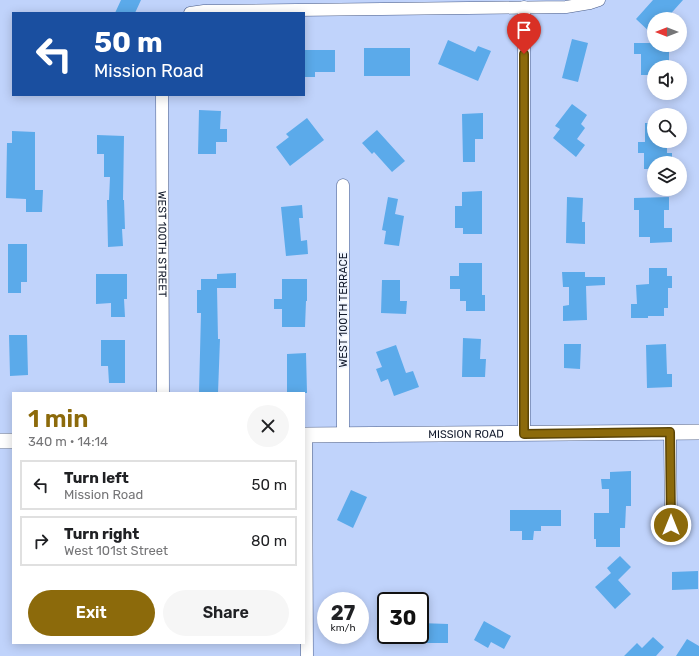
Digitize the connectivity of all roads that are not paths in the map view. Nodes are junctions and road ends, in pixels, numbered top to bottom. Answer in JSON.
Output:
{"nodes":[{"id":1,"x":599,"y":0,"type":"edge"},
{"id":2,"x":524,"y":7,"type":"junction"},
{"id":3,"x":197,"y":12,"type":"edge"},
{"id":4,"x":162,"y":96,"type":"edge"},
{"id":5,"x":343,"y":185,"type":"dead end"},
{"id":6,"x":163,"y":392,"type":"edge"},
{"id":7,"x":670,"y":432,"type":"junction"},
{"id":8,"x":699,"y":432,"type":"edge"},
{"id":9,"x":524,"y":434,"type":"junction"},
{"id":10,"x":305,"y":435,"type":"edge"},
{"id":11,"x":342,"y":435,"type":"junction"},
{"id":12,"x":0,"y":441,"type":"edge"},
{"id":13,"x":12,"y":441,"type":"edge"},
{"id":14,"x":671,"y":525,"type":"dead end"},
{"id":15,"x":307,"y":656,"type":"edge"}],
"edges":[{"from":1,"to":2,"type":"street"},
{"from":2,"to":3,"type":"street"},
{"from":2,"to":9,"type":"street"},
{"from":4,"to":6,"type":"street","name":"WEST 100TH STREET"},
{"from":5,"to":11,"type":"street","name":"WEST 100TH TERRACE"},
{"from":7,"to":8,"type":"main road","name":"MISSION ROAD"},
{"from":7,"to":9,"type":"main road","name":"MISSION ROAD"},
{"from":7,"to":14,"type":"street"},
{"from":9,"to":11,"type":"main road","name":"MISSION ROAD"},
{"from":10,"to":11,"type":"main road","name":"MISSION ROAD"},
{"from":10,"to":15,"type":"street"},
{"from":12,"to":13,"type":"main road"}]}
